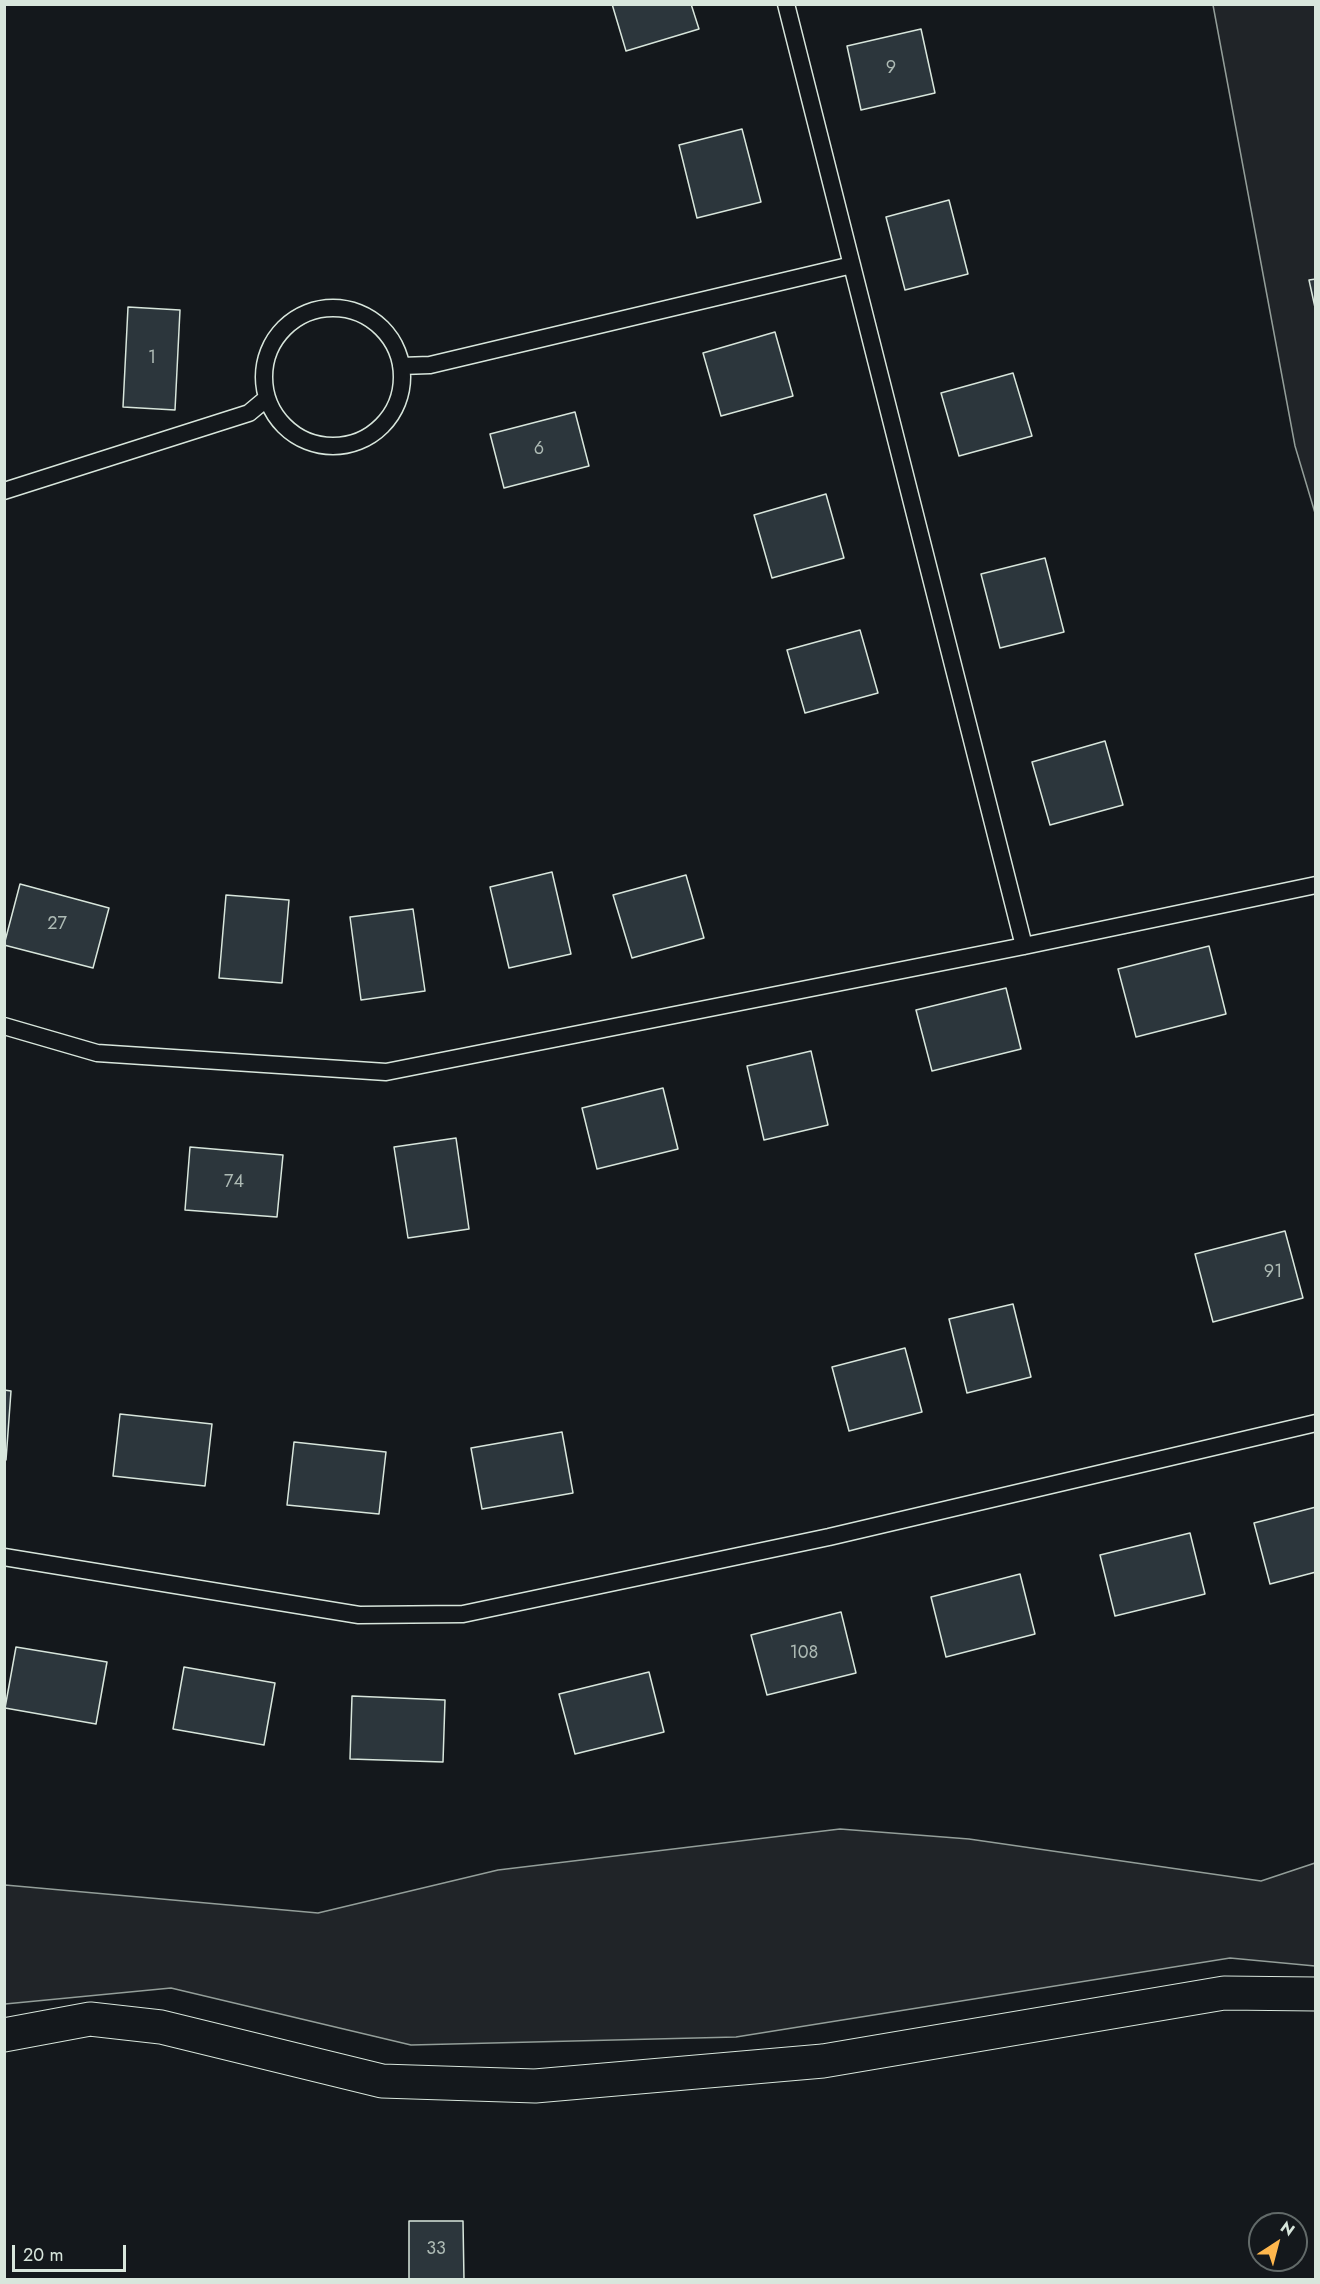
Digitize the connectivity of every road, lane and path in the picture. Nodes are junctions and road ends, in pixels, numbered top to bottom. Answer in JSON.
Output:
{"nodes":[{"id":1,"x":786,"y":4,"type":"edge"},
{"id":2,"x":852,"y":265,"type":"junction"},
{"id":3,"x":401,"y":366,"type":"junction"},
{"id":4,"x":267,"y":398,"type":"junction"},
{"id":5,"x":4,"y":491,"type":"edge"},
{"id":6,"x":1316,"y":885,"type":"edge"},
{"id":7,"x":1024,"y":946,"type":"junction"},
{"id":8,"x":4,"y":1026,"type":"edge"},
{"id":9,"x":1316,"y":1423,"type":"edge"},
{"id":10,"x":4,"y":1557,"type":"edge"},
{"id":11,"x":1316,"y":1994,"type":"edge"},
{"id":12,"x":4,"y":2036,"type":"edge"}],
"edges":[{"from":1,"to":2,"type":"lane"},
{"from":2,"to":3,"type":"lane"},
{"from":2,"to":7,"type":"lane"},
{"from":3,"to":4,"type":"lane"},
{"from":3,"to":4,"type":"lane"},
{"from":4,"to":5,"type":"lane"},
{"from":6,"to":7,"type":"lane"},
{"from":7,"to":8,"type":"lane"},
{"from":9,"to":10,"type":"lane"},
{"from":11,"to":12,"type":"street"}]}
